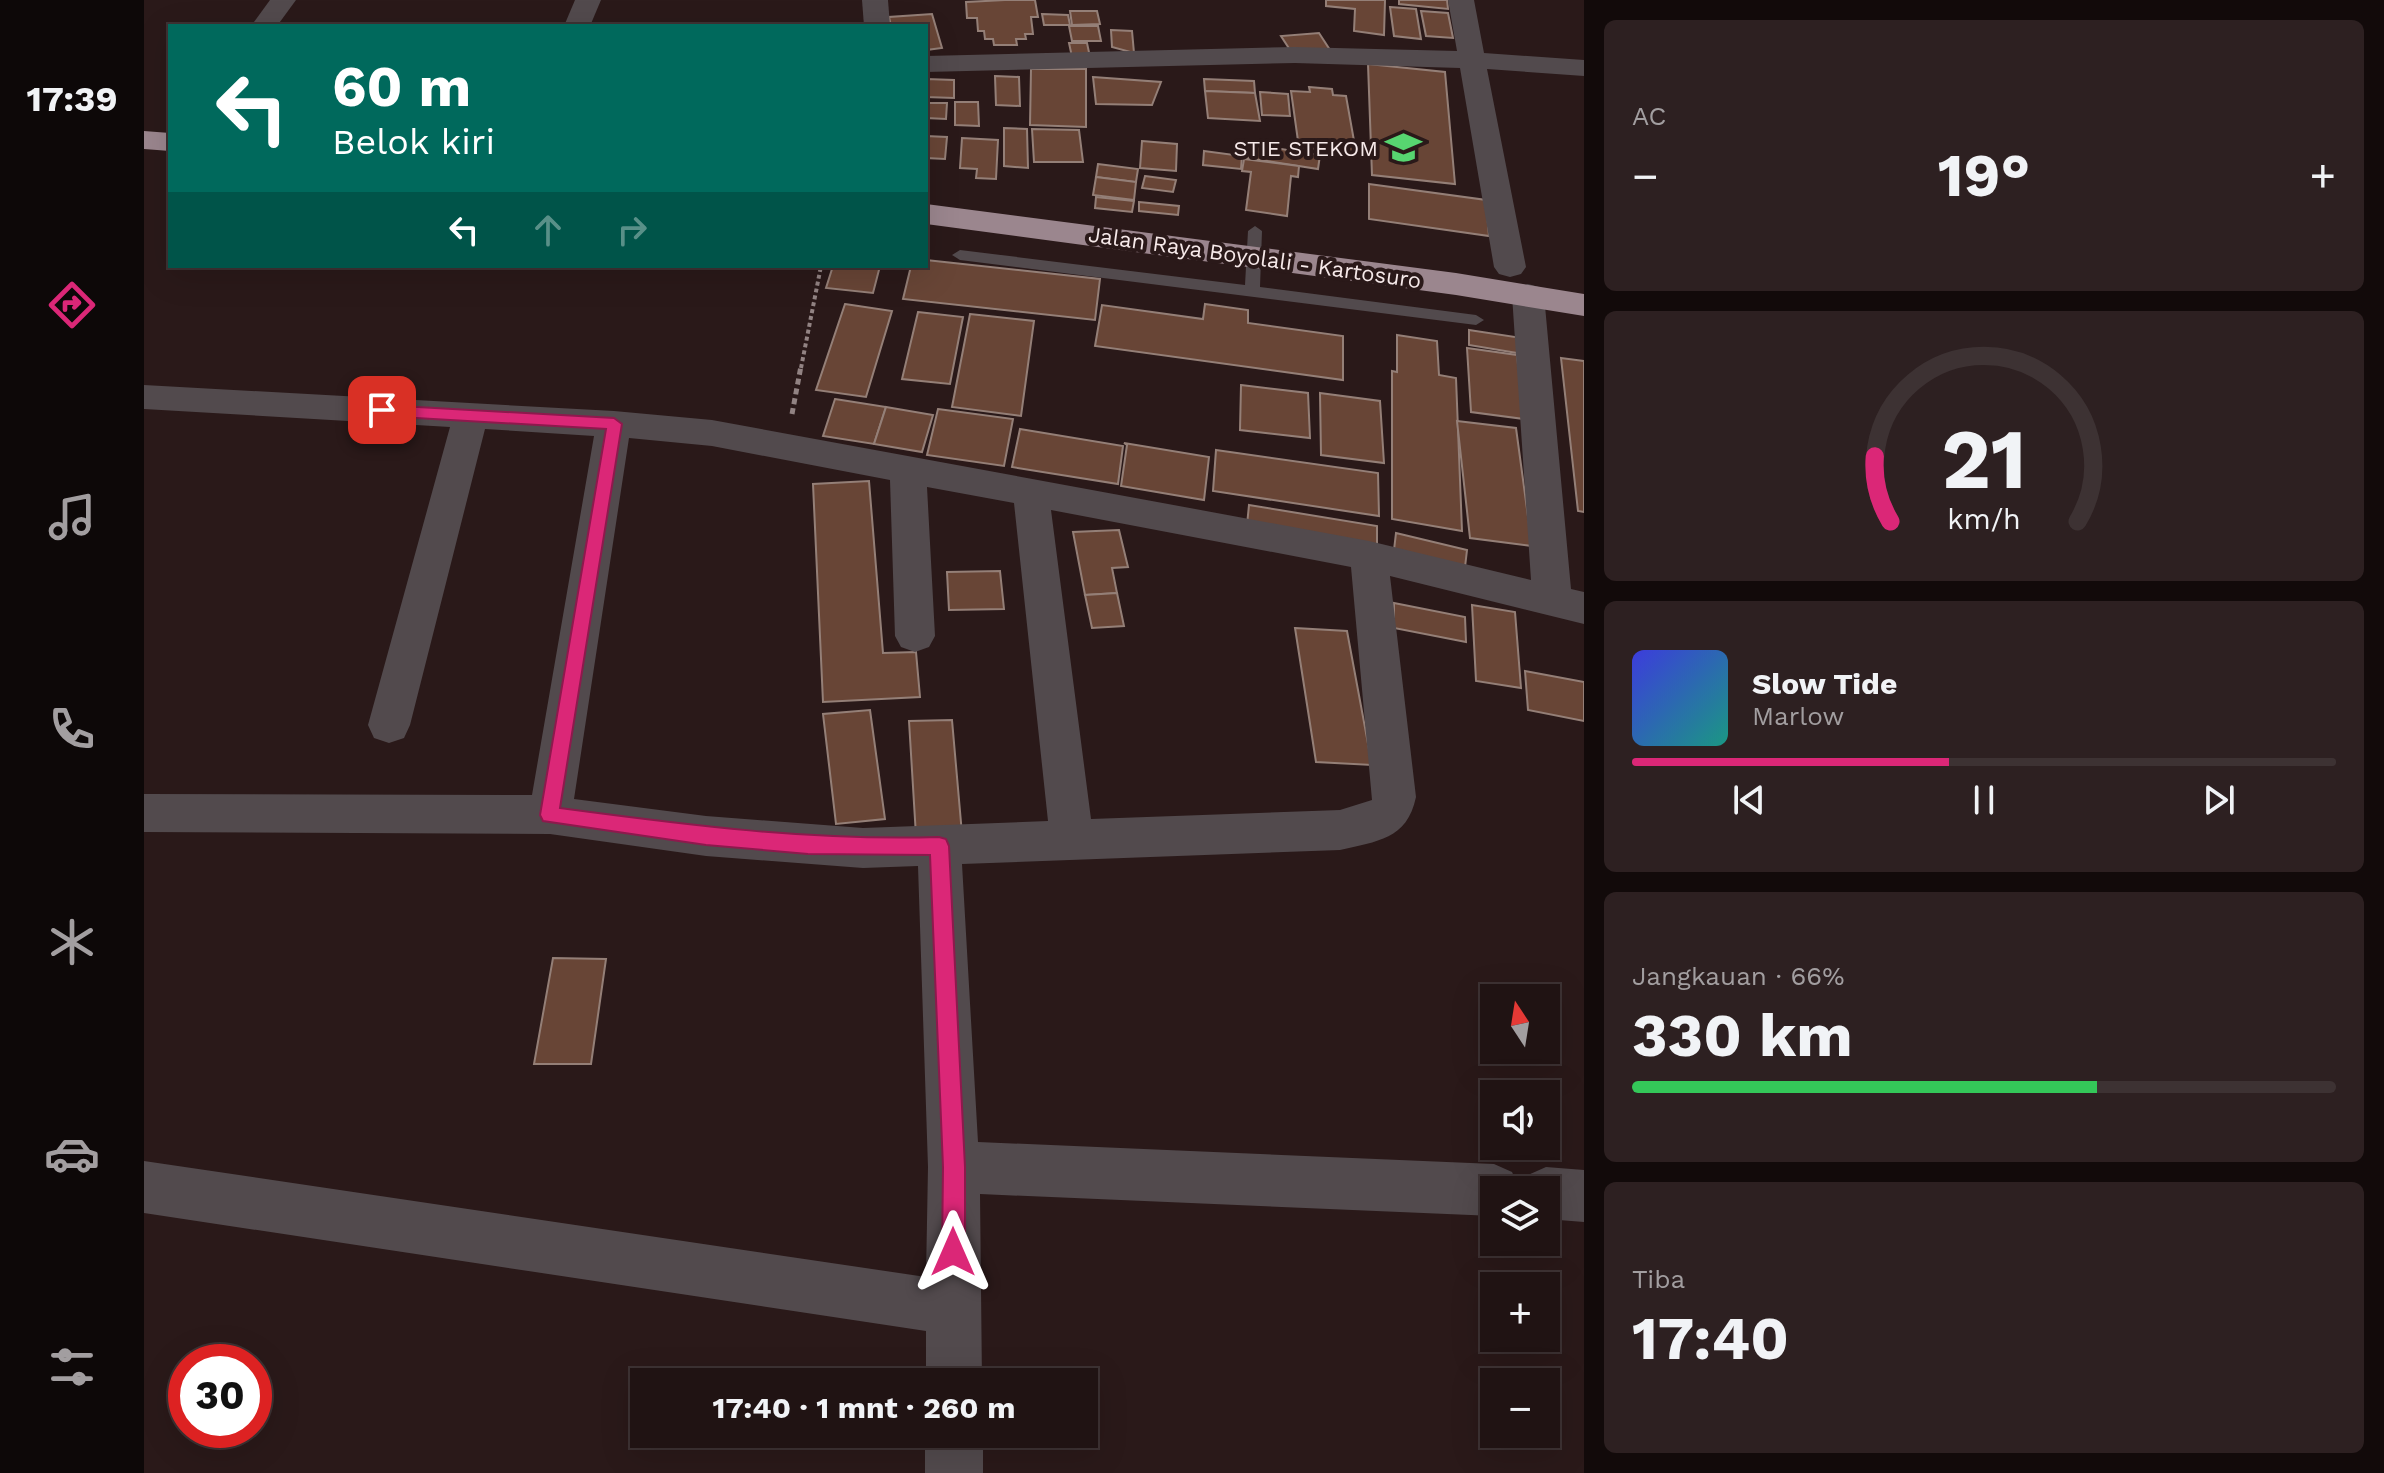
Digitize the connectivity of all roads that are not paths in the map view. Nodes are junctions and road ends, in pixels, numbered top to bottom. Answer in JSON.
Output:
{"nodes":[{"id":1,"x":283,"y":0,"type":"edge"},
{"id":2,"x":588,"y":0,"type":"edge"},
{"id":3,"x":875,"y":0,"type":"edge"},
{"id":4,"x":1461,"y":0,"type":"edge"},
{"id":5,"x":265,"y":24,"type":"edge"},
{"id":6,"x":578,"y":24,"type":"edge"},
{"id":7,"x":877,"y":24,"type":"edge"},
{"id":8,"x":1471,"y":60,"type":"junction"},
{"id":9,"x":928,"y":64,"type":"edge"},
{"id":10,"x":1584,"y":68,"type":"edge"},
{"id":11,"x":144,"y":114,"type":"edge"},
{"id":12,"x":168,"y":116,"type":"edge"},
{"id":13,"x":144,"y":140,"type":"edge"},
{"id":14,"x":168,"y":142,"type":"edge"},
{"id":15,"x":928,"y":191,"type":"edge"},
{"id":16,"x":928,"y":214,"type":"edge"},
{"id":17,"x":1255,"y":244,"type":"junction"},
{"id":18,"x":960,"y":255,"type":"dead end"},
{"id":19,"x":1584,"y":280,"type":"edge"},
{"id":20,"x":1519,"y":281,"type":"junction"},
{"id":21,"x":1252,"y":291,"type":"junction"},
{"id":22,"x":1584,"y":305,"type":"edge"},
{"id":23,"x":1476,"y":320,"type":"dead end"},
{"id":24,"x":144,"y":397,"type":"edge"},
{"id":25,"x":471,"y":415,"type":"junction"},
{"id":26,"x":614,"y":424,"type":"junction"},
{"id":27,"x":908,"y":470,"type":"junction"},
{"id":28,"x":1031,"y":494,"type":"junction"},
{"id":29,"x":1369,"y":556,"type":"junction"},
{"id":30,"x":1568,"y":604,"type":"edge"},
{"id":31,"x":915,"y":636,"type":"dead end"},
{"id":32,"x":389,"y":725,"type":"dead end"},
{"id":33,"x":144,"y":813,"type":"edge"},
{"id":34,"x":550,"y":815,"type":"junction"},
{"id":35,"x":1072,"y":840,"type":"junction"},
{"id":36,"x":939,"y":846,"type":"junction"},
{"id":37,"x":954,"y":1167,"type":"junction"},
{"id":38,"x":144,"y":1187,"type":"edge"},
{"id":39,"x":1480,"y":1189,"type":"edge"},
{"id":40,"x":1560,"y":1194,"type":"edge"},
{"id":41,"x":1584,"y":1196,"type":"edge"},
{"id":42,"x":953,"y":1308,"type":"junction"},
{"id":43,"x":954,"y":1368,"type":"edge"},
{"id":44,"x":954,"y":1448,"type":"edge"},
{"id":45,"x":954,"y":1473,"type":"edge"}],
"edges":[{"from":1,"to":5,"type":"street"},
{"from":2,"to":6,"type":"street"},
{"from":3,"to":7,"type":"street"},
{"from":4,"to":8,"type":"street"},
{"from":8,"to":9,"type":"street"},
{"from":8,"to":10,"type":"street"},
{"from":8,"to":20,"type":"street"},
{"from":11,"to":12,"type":"highway"},
{"from":13,"to":14,"type":"highway"},
{"from":15,"to":17,"type":"highway","name":"Jalan Raya Boyolali - Kartosuro"},
{"from":16,"to":17,"type":"highway","name":"Jalan Raya Boyolali - Kartosuro"},
{"from":17,"to":20,"type":"highway","name":"Jalan Raya Boyolali - Kartosuro"},
{"from":17,"to":21,"type":"lane"},
{"from":18,"to":21,"type":"lane"},
{"from":19,"to":20,"type":"highway","name":"Jalan Raya Boyolali - Kartosuro"},
{"from":20,"to":22,"type":"highway","name":"Jalan Raya Boyolali - Kartosuro"},
{"from":20,"to":30,"type":"street"},
{"from":21,"to":23,"type":"lane"},
{"from":24,"to":25,"type":"street"},
{"from":25,"to":26,"type":"street"},
{"from":25,"to":32,"type":"street"},
{"from":26,"to":27,"type":"street"},
{"from":26,"to":34,"type":"street"},
{"from":27,"to":28,"type":"street"},
{"from":27,"to":31,"type":"street"},
{"from":28,"to":29,"type":"street"},
{"from":28,"to":35,"type":"street"},
{"from":29,"to":30,"type":"street"},
{"from":29,"to":35,"type":"street"},
{"from":33,"to":34,"type":"street"},
{"from":34,"to":36,"type":"street"},
{"from":35,"to":36,"type":"street"},
{"from":36,"to":37,"type":"street"},
{"from":37,"to":39,"type":"street"},
{"from":37,"to":42,"type":"street"},
{"from":38,"to":42,"type":"street"},
{"from":40,"to":41,"type":"street"},
{"from":42,"to":43,"type":"street"},
{"from":44,"to":45,"type":"street"}]}
